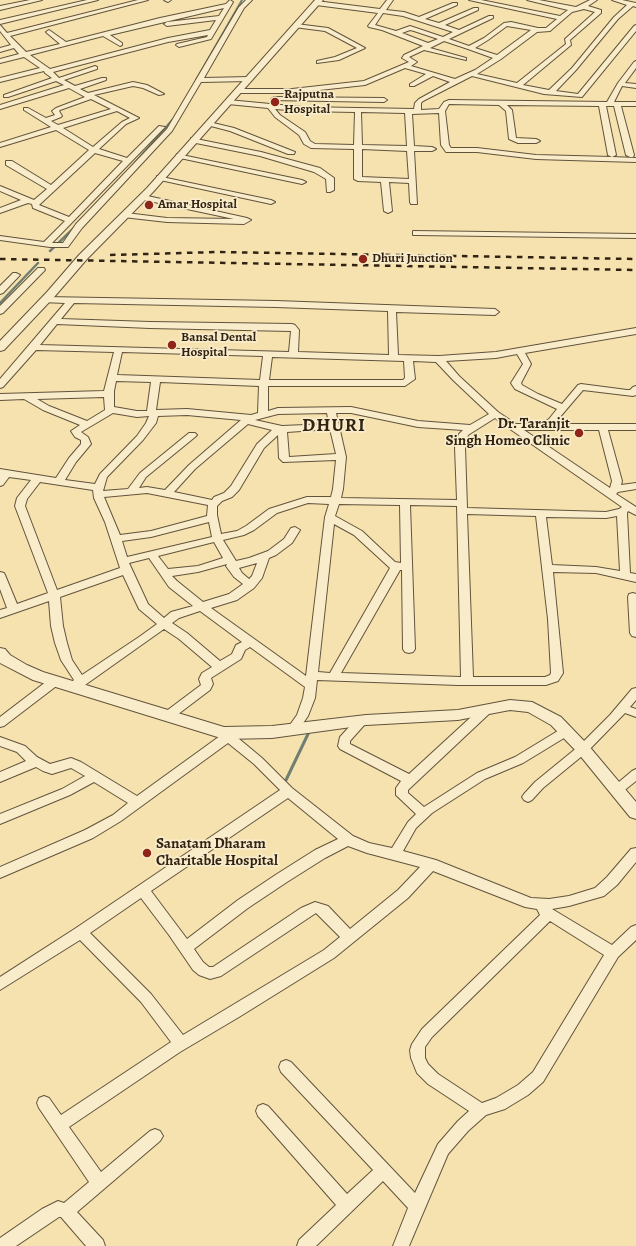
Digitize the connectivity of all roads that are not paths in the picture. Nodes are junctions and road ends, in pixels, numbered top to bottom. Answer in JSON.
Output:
{"nodes":[{"id":1,"x":38,"y":0,"type":"edge"},
{"id":2,"x":55,"y":0,"type":"edge"},
{"id":3,"x":95,"y":0,"type":"edge"},
{"id":4,"x":145,"y":0,"type":"edge"},
{"id":5,"x":249,"y":0,"type":"edge"},
{"id":6,"x":359,"y":0,"type":"edge"},
{"id":7,"x":390,"y":0,"type":"edge"},
{"id":8,"x":472,"y":0,"type":"edge"},
{"id":9,"x":530,"y":0,"type":"edge"},
{"id":10,"x":569,"y":0,"type":"edge"},
{"id":11,"x":594,"y":0,"type":"edge"},
{"id":12,"x":615,"y":0,"type":"edge"},
{"id":13,"x":317,"y":1,"type":"edge"},
{"id":14,"x":230,"y":2,"type":"edge"},
{"id":15,"x":455,"y":4,"type":"dead end"},
{"id":16,"x":634,"y":5,"type":"edge"},
{"id":17,"x":559,"y":6,"type":"junction"},
{"id":18,"x":584,"y":6,"type":"junction"},
{"id":19,"x":64,"y":7,"type":"junction"},
{"id":20,"x":0,"y":8,"type":"edge"},
{"id":21,"x":352,"y":8,"type":"junction"},
{"id":22,"x":476,"y":8,"type":"dead end"},
{"id":23,"x":575,"y":9,"type":"junction"},
{"id":24,"x":381,"y":11,"type":"junction"},
{"id":25,"x":491,"y":17,"type":"dead end"},
{"id":26,"x":220,"y":18,"type":"junction"},
{"id":27,"x":421,"y":18,"type":"junction"},
{"id":28,"x":561,"y":18,"type":"junction"},
{"id":29,"x":160,"y":20,"type":"junction"},
{"id":30,"x":0,"y":22,"type":"edge"},
{"id":31,"x":441,"y":25,"type":"junction"},
{"id":32,"x":296,"y":26,"type":"junction"},
{"id":33,"x":0,"y":27,"type":"edge"},
{"id":34,"x":636,"y":27,"type":"edge"},
{"id":35,"x":538,"y":30,"type":"junction"},
{"id":36,"x":49,"y":32,"type":"dead end"},
{"id":37,"x":212,"y":32,"type":"junction"},
{"id":38,"x":460,"y":32,"type":"junction"},
{"id":39,"x":396,"y":33,"type":"junction"},
{"id":40,"x":104,"y":34,"type":"junction"},
{"id":41,"x":8,"y":38,"type":"junction"},
{"id":42,"x":443,"y":39,"type":"junction"},
{"id":43,"x":0,"y":42,"type":"edge"},
{"id":44,"x":64,"y":44,"type":"junction"},
{"id":45,"x":120,"y":44,"type":"dead end"},
{"id":46,"x":179,"y":45,"type":"dead end"},
{"id":47,"x":15,"y":46,"type":"junction"},
{"id":48,"x":426,"y":47,"type":"junction"},
{"id":49,"x":470,"y":48,"type":"junction"},
{"id":50,"x":0,"y":50,"type":"edge"},
{"id":51,"x":24,"y":54,"type":"junction"},
{"id":52,"x":499,"y":58,"type":"junction"},
{"id":53,"x":464,"y":59,"type":"dead end"},
{"id":54,"x":0,"y":61,"type":"edge"},
{"id":55,"x":318,"y":62,"type":"dead end"},
{"id":56,"x":636,"y":63,"type":"edge"},
{"id":57,"x":404,"y":66,"type":"junction"},
{"id":58,"x":95,"y":68,"type":"dead end"},
{"id":59,"x":46,"y":71,"type":"junction"},
{"id":60,"x":432,"y":74,"type":"junction"},
{"id":61,"x":472,"y":74,"type":"junction"},
{"id":62,"x":104,"y":79,"type":"dead end"},
{"id":63,"x":249,"y":79,"type":"junction"},
{"id":64,"x":0,"y":80,"type":"edge"},
{"id":65,"x":58,"y":80,"type":"junction"},
{"id":66,"x":200,"y":80,"type":"junction"},
{"id":67,"x":455,"y":81,"type":"junction"},
{"id":68,"x":620,"y":84,"type":"junction"},
{"id":69,"x":412,"y":85,"type":"dead end"},
{"id":70,"x":518,"y":86,"type":"junction"},
{"id":71,"x":636,"y":86,"type":"edge"},
{"id":72,"x":71,"y":87,"type":"junction"},
{"id":73,"x":550,"y":93,"type":"junction"},
{"id":74,"x":160,"y":94,"type":"dead end"},
{"id":75,"x":6,"y":96,"type":"dead end"},
{"id":76,"x":89,"y":96,"type":"junction"},
{"id":77,"x":232,"y":97,"type":"junction"},
{"id":78,"x":307,"y":100,"type":"junction"},
{"id":79,"x":384,"y":100,"type":"dead end"},
{"id":80,"x":500,"y":102,"type":"junction"},
{"id":81,"x":605,"y":103,"type":"junction"},
{"id":82,"x":617,"y":104,"type":"junction"},
{"id":83,"x":636,"y":104,"type":"edge"},
{"id":84,"x":0,"y":107,"type":"edge"},
{"id":85,"x":271,"y":107,"type":"junction"},
{"id":86,"x":26,"y":109,"type":"dead end"},
{"id":87,"x":117,"y":109,"type":"junction"},
{"id":88,"x":307,"y":109,"type":"junction"},
{"id":89,"x":358,"y":110,"type":"junction"},
{"id":90,"x":442,"y":111,"type":"junction"},
{"id":91,"x":408,"y":112,"type":"junction"},
{"id":92,"x":417,"y":112,"type":"junction"},
{"id":93,"x":45,"y":121,"type":"junction"},
{"id":94,"x":208,"y":124,"type":"junction"},
{"id":95,"x":161,"y":127,"type":"dead end"},
{"id":96,"x":58,"y":128,"type":"junction"},
{"id":97,"x":194,"y":140,"type":"junction"},
{"id":98,"x":536,"y":141,"type":"dead end"},
{"id":99,"x":2,"y":142,"type":"edge"},
{"id":100,"x":358,"y":148,"type":"junction"},
{"id":101,"x":410,"y":149,"type":"junction"},
{"id":102,"x":432,"y":149,"type":"dead end"},
{"id":103,"x":94,"y":150,"type":"junction"},
{"id":104,"x":291,"y":152,"type":"dead end"},
{"id":105,"x":612,"y":155,"type":"dead end"},
{"id":106,"x":180,"y":156,"type":"junction"},
{"id":107,"x":633,"y":157,"type":"edge"},
{"id":108,"x":127,"y":160,"type":"junction"},
{"id":109,"x":8,"y":162,"type":"dead end"},
{"id":110,"x":160,"y":178,"type":"junction"},
{"id":111,"x":385,"y":180,"type":"junction"},
{"id":112,"x":412,"y":181,"type":"junction"},
{"id":113,"x":302,"y":182,"type":"dead end"},
{"id":114,"x":0,"y":188,"type":"edge"},
{"id":115,"x":51,"y":188,"type":"junction"},
{"id":116,"x":330,"y":190,"type":"dead end"},
{"id":117,"x":143,"y":197,"type":"junction"},
{"id":118,"x":31,"y":201,"type":"junction"},
{"id":119,"x":271,"y":202,"type":"dead end"},
{"id":120,"x":414,"y":202,"type":"dead end"},
{"id":121,"x":0,"y":211,"type":"edge"},
{"id":122,"x":388,"y":211,"type":"dead end"},
{"id":123,"x":126,"y":215,"type":"junction"},
{"id":124,"x":70,"y":220,"type":"junction"},
{"id":125,"x":416,"y":233,"type":"dead end"},
{"id":126,"x":636,"y":236,"type":"edge"},
{"id":127,"x":0,"y":238,"type":"edge"},
{"id":128,"x":48,"y":244,"type":"junction"},
{"id":129,"x":41,"y":270,"type":"dead end"},
{"id":130,"x":16,"y":275,"type":"dead end"},
{"id":131,"x":0,"y":291,"type":"edge"},
{"id":132,"x":45,"y":300,"type":"junction"},
{"id":133,"x":71,"y":301,"type":"junction"},
{"id":134,"x":392,"y":308,"type":"junction"},
{"id":135,"x":0,"y":311,"type":"edge"},
{"id":136,"x":495,"y":312,"type":"dead end"},
{"id":137,"x":54,"y":321,"type":"junction"},
{"id":138,"x":636,"y":331,"type":"edge"},
{"id":139,"x":0,"y":348,"type":"edge"},
{"id":140,"x":33,"y":349,"type":"junction"},
{"id":141,"x":519,"y":351,"type":"junction"},
{"id":142,"x":118,"y":353,"type":"junction"},
{"id":143,"x":278,"y":355,"type":"junction"},
{"id":144,"x":293,"y":355,"type":"junction"},
{"id":145,"x":268,"y":356,"type":"junction"},
{"id":146,"x":394,"y":358,"type":"junction"},
{"id":147,"x":408,"y":359,"type":"junction"},
{"id":148,"x":439,"y":359,"type":"junction"},
{"id":149,"x":112,"y":378,"type":"junction"},
{"id":150,"x":156,"y":380,"type":"junction"},
{"id":151,"x":264,"y":383,"type":"junction"},
{"id":152,"x":0,"y":385,"type":"edge"},
{"id":153,"x":635,"y":391,"type":"edge"},
{"id":154,"x":109,"y":394,"type":"junction"},
{"id":155,"x":26,"y":396,"type":"junction"},
{"id":156,"x":0,"y":397,"type":"edge"},
{"id":157,"x":563,"y":408,"type":"junction"},
{"id":158,"x":109,"y":410,"type":"junction"},
{"id":159,"x":331,"y":410,"type":"junction"},
{"id":160,"x":153,"y":414,"type":"junction"},
{"id":161,"x":495,"y":414,"type":"junction"},
{"id":162,"x":263,"y":415,"type":"junction"},
{"id":163,"x":243,"y":418,"type":"junction"},
{"id":164,"x":86,"y":424,"type":"junction"},
{"id":165,"x":335,"y":426,"type":"junction"},
{"id":166,"x":544,"y":426,"type":"junction"},
{"id":167,"x":513,"y":427,"type":"junction"},
{"id":168,"x":603,"y":427,"type":"junction"},
{"id":169,"x":636,"y":427,"type":"edge"},
{"id":170,"x":471,"y":428,"type":"junction"},
{"id":171,"x":281,"y":429,"type":"junction"},
{"id":172,"x":192,"y":435,"type":"dead end"},
{"id":173,"x":341,"y":457,"type":"junction"},
{"id":174,"x":4,"y":472,"type":"edge"},
{"id":175,"x":38,"y":478,"type":"junction"},
{"id":176,"x":58,"y":482,"type":"junction"},
{"id":177,"x":0,"y":483,"type":"edge"},
{"id":178,"x":636,"y":486,"type":"edge"},
{"id":179,"x":132,"y":490,"type":"junction"},
{"id":180,"x":98,"y":491,"type":"junction"},
{"id":181,"x":613,"y":491,"type":"junction"},
{"id":182,"x":167,"y":494,"type":"junction"},
{"id":183,"x":336,"y":501,"type":"junction"},
{"id":184,"x":405,"y":502,"type":"junction"},
{"id":185,"x":214,"y":503,"type":"junction"},
{"id":186,"x":461,"y":507,"type":"junction"},
{"id":187,"x":628,"y":510,"type":"edge"},
{"id":188,"x":542,"y":513,"type":"junction"},
{"id":189,"x":330,"y":517,"type":"junction"},
{"id":190,"x":213,"y":518,"type":"junction"},
{"id":191,"x":296,"y":530,"type":"dead end"},
{"id":192,"x":217,"y":538,"type":"junction"},
{"id":193,"x":116,"y":539,"type":"junction"},
{"id":194,"x":152,"y":555,"type":"junction"},
{"id":195,"x":264,"y":557,"type":"junction"},
{"id":196,"x":230,"y":563,"type":"junction"},
{"id":197,"x":125,"y":565,"type":"junction"},
{"id":198,"x":401,"y":567,"type":"junction"},
{"id":199,"x":547,"y":568,"type":"junction"},
{"id":200,"x":165,"y":574,"type":"junction"},
{"id":201,"x":0,"y":575,"type":"edge"},
{"id":202,"x":625,"y":575,"type":"junction"},
{"id":203,"x":636,"y":578,"type":"edge"},
{"id":204,"x":250,"y":585,"type":"junction"},
{"id":205,"x":54,"y":595,"type":"junction"},
{"id":206,"x":633,"y":597,"type":"dead end"},
{"id":207,"x":201,"y":606,"type":"junction"},
{"id":208,"x":14,"y":609,"type":"junction"},
{"id":209,"x":0,"y":614,"type":"edge"},
{"id":210,"x":163,"y":624,"type":"junction"},
{"id":211,"x":636,"y":634,"type":"edge"},
{"id":212,"x":251,"y":642,"type":"junction"},
{"id":213,"x":409,"y":649,"type":"dead end"},
{"id":214,"x":2,"y":658,"type":"edge"},
{"id":215,"x":220,"y":667,"type":"junction"},
{"id":216,"x":333,"y":677,"type":"junction"},
{"id":217,"x":55,"y":681,"type":"junction"},
{"id":218,"x":311,"y":681,"type":"junction"},
{"id":219,"x":467,"y":681,"type":"junction"},
{"id":220,"x":77,"y":684,"type":"junction"},
{"id":221,"x":636,"y":692,"type":"edge"},
{"id":222,"x":622,"y":708,"type":"junction"},
{"id":223,"x":487,"y":709,"type":"junction"},
{"id":224,"x":636,"y":713,"type":"edge"},
{"id":225,"x":169,"y":715,"type":"junction"},
{"id":226,"x":362,"y":720,"type":"junction"},
{"id":227,"x":0,"y":723,"type":"edge"},
{"id":228,"x":293,"y":729,"type":"junction"},
{"id":229,"x":566,"y":732,"type":"junction"},
{"id":230,"x":226,"y":735,"type":"junction"},
{"id":231,"x":0,"y":741,"type":"edge"},
{"id":232,"x":583,"y":750,"type":"junction"},
{"id":233,"x":36,"y":762,"type":"junction"},
{"id":234,"x":636,"y":774,"type":"edge"},
{"id":235,"x":0,"y":777,"type":"edge"},
{"id":236,"x":94,"y":777,"type":"junction"},
{"id":237,"x":410,"y":780,"type":"junction"},
{"id":238,"x":617,"y":790,"type":"junction"},
{"id":239,"x":288,"y":791,"type":"junction"},
{"id":240,"x":528,"y":797,"type":"dead end"},
{"id":241,"x":139,"y":803,"type":"junction"},
{"id":242,"x":636,"y":813,"type":"edge"},
{"id":243,"x":424,"y":814,"type":"junction"},
{"id":244,"x":0,"y":819,"type":"edge"},
{"id":245,"x":348,"y":840,"type":"junction"},
{"id":246,"x":636,"y":853,"type":"edge"},
{"id":247,"x":395,"y":854,"type":"junction"},
{"id":248,"x":431,"y":864,"type":"junction"},
{"id":249,"x":0,"y":873,"type":"edge"},
{"id":250,"x":142,"y":890,"type":"junction"},
{"id":251,"x":530,"y":903,"type":"junction"},
{"id":252,"x":549,"y":914,"type":"junction"},
{"id":253,"x":636,"y":931,"type":"edge"},
{"id":254,"x":81,"y":932,"type":"junction"},
{"id":255,"x":350,"y":938,"type":"junction"},
{"id":256,"x":185,"y":948,"type":"junction"},
{"id":257,"x":613,"y":953,"type":"junction"},
{"id":258,"x":0,"y":984,"type":"edge"},
{"id":259,"x":181,"y":1043,"type":"junction"},
{"id":260,"x":286,"y":1067,"type":"dead end"},
{"id":261,"x":44,"y":1103,"type":"dead end"},
{"id":262,"x":481,"y":1110,"type":"junction"},
{"id":263,"x":263,"y":1111,"type":"dead end"},
{"id":264,"x":59,"y":1125,"type":"junction"},
{"id":265,"x":155,"y":1136,"type":"dead end"},
{"id":266,"x":383,"y":1170,"type":"junction"},
{"id":267,"x":99,"y":1183,"type":"junction"},
{"id":268,"x":346,"y":1205,"type":"junction"},
{"id":269,"x":417,"y":1206,"type":"junction"},
{"id":270,"x":66,"y":1211,"type":"junction"},
{"id":271,"x":3,"y":1244,"type":"edge"},
{"id":272,"x":96,"y":1246,"type":"edge"},
{"id":273,"x":305,"y":1246,"type":"edge"},
{"id":274,"x":401,"y":1246,"type":"edge"}],
"edges":[{"from":1,"to":20,"type":"street"},
{"from":2,"to":19,"type":"street"},
{"from":3,"to":19,"type":"street"},
{"from":4,"to":41,"type":"street"},
{"from":5,"to":66,"type":"street"},
{"from":6,"to":21,"type":"street"},
{"from":7,"to":24,"type":"street"},
{"from":8,"to":28,"type":"street"},
{"from":9,"to":17,"type":"street"},
{"from":10,"to":17,"type":"street"},
{"from":11,"to":18,"type":"street"},
{"from":12,"to":16,"type":"street"},
{"from":13,"to":21,"type":"street"},
{"from":13,"to":32,"type":"street"},
{"from":14,"to":26,"type":"street"},
{"from":14,"to":29,"type":"street"},
{"from":15,"to":27,"type":"street"},
{"from":16,"to":73,"type":"street"},
{"from":17,"to":23,"type":"street"},
{"from":18,"to":23,"type":"street"},
{"from":18,"to":70,"type":"street"},
{"from":19,"to":30,"type":"street"},
{"from":21,"to":24,"type":"street"},
{"from":22,"to":31,"type":"street"},
{"from":23,"to":28,"type":"street"},
{"from":24,"to":27,"type":"street"},
{"from":24,"to":39,"type":"street"},
{"from":25,"to":38,"type":"street"},
{"from":26,"to":29,"type":"street"},
{"from":26,"to":37,"type":"street"},
{"from":27,"to":31,"type":"street"},
{"from":28,"to":35,"type":"street"},
{"from":29,"to":40,"type":"street"},
{"from":31,"to":38,"type":"street"},
{"from":32,"to":55,"type":"street"},
{"from":32,"to":63,"type":"street"},
{"from":33,"to":41,"type":"street"},
{"from":34,"to":73,"type":"street"},
{"from":35,"to":49,"type":"street"},
{"from":35,"to":52,"type":"street"},
{"from":36,"to":44,"type":"street"},
{"from":37,"to":46,"type":"street"},
{"from":37,"to":59,"type":"street"},
{"from":38,"to":42,"type":"street"},
{"from":39,"to":42,"type":"street"},
{"from":39,"to":48,"type":"street"},
{"from":40,"to":44,"type":"street"},
{"from":40,"to":45,"type":"street"},
{"from":41,"to":43,"type":"street"},
{"from":41,"to":47,"type":"street"},
{"from":42,"to":48,"type":"street"},
{"from":42,"to":49,"type":"street"},
{"from":44,"to":51,"type":"street"},
{"from":47,"to":50,"type":"street"},
{"from":47,"to":51,"type":"street"},
{"from":48,"to":53,"type":"street"},
{"from":48,"to":57,"type":"street"},
{"from":49,"to":52,"type":"street"},
{"from":51,"to":54,"type":"street"},
{"from":51,"to":59,"type":"street"},
{"from":52,"to":61,"type":"street"},
{"from":56,"to":68,"type":"street"},
{"from":57,"to":60,"type":"street"},
{"from":57,"to":77,"type":"street"},
{"from":58,"to":65,"type":"street"},
{"from":59,"to":64,"type":"street"},
{"from":59,"to":65,"type":"street"},
{"from":60,"to":67,"type":"street"},
{"from":60,"to":69,"type":"street"},
{"from":61,"to":67,"type":"street"},
{"from":61,"to":70,"type":"street"},
{"from":62,"to":72,"type":"street"},
{"from":63,"to":66,"type":"street"},
{"from":63,"to":77,"type":"street"},
{"from":65,"to":72,"type":"street"},
{"from":65,"to":75,"type":"street"},
{"from":66,"to":128,"type":"street"},
{"from":67,"to":92,"type":"street"},
{"from":68,"to":71,"type":"street"},
{"from":68,"to":81,"type":"street"},
{"from":70,"to":73,"type":"street"},
{"from":72,"to":76,"type":"street"},
{"from":72,"to":84,"type":"street"},
{"from":74,"to":76,"type":"street"},
{"from":76,"to":87,"type":"street"},
{"from":76,"to":93,"type":"street"},
{"from":77,"to":78,"type":"street"},
{"from":77,"to":85,"type":"street"},
{"from":77,"to":94,"type":"street"},
{"from":78,"to":79,"type":"street"},
{"from":78,"to":88,"type":"street"},
{"from":80,"to":81,"type":"street"},
{"from":80,"to":90,"type":"street"},
{"from":80,"to":98,"type":"street"},
{"from":81,"to":82,"type":"street"},
{"from":81,"to":105,"type":"street"},
{"from":82,"to":83,"type":"street"},
{"from":82,"to":107,"type":"street"},
{"from":85,"to":88,"type":"street"},
{"from":85,"to":100,"type":"street"},
{"from":86,"to":93,"type":"street"},
{"from":87,"to":96,"type":"street"},
{"from":87,"to":103,"type":"street"},
{"from":88,"to":89,"type":"street"},
{"from":89,"to":91,"type":"street"},
{"from":89,"to":100,"type":"street"},
{"from":90,"to":92,"type":"street"},
{"from":90,"to":107,"type":"street"},
{"from":91,"to":92,"type":"street"},
{"from":91,"to":101,"type":"street"},
{"from":93,"to":96,"type":"street"},
{"from":94,"to":97,"type":"street"},
{"from":94,"to":104,"type":"street"},
{"from":95,"to":108,"type":"street"},
{"from":96,"to":99,"type":"street"},
{"from":96,"to":103,"type":"street"},
{"from":97,"to":106,"type":"street"},
{"from":97,"to":116,"type":"street"},
{"from":100,"to":101,"type":"street"},
{"from":100,"to":111,"type":"street"},
{"from":101,"to":102,"type":"street"},
{"from":101,"to":112,"type":"street"},
{"from":103,"to":108,"type":"street"},
{"from":103,"to":115,"type":"street"},
{"from":106,"to":110,"type":"street"},
{"from":106,"to":113,"type":"street"},
{"from":108,"to":124,"type":"street"},
{"from":109,"to":115,"type":"street"},
{"from":110,"to":117,"type":"street"},
{"from":110,"to":119,"type":"street"},
{"from":111,"to":112,"type":"street"},
{"from":111,"to":122,"type":"street"},
{"from":112,"to":120,"type":"street"},
{"from":114,"to":118,"type":"street"},
{"from":115,"to":118,"type":"street"},
{"from":117,"to":123,"type":"street"},
{"from":117,"to":123,"type":"street"},
{"from":118,"to":121,"type":"street"},
{"from":118,"to":124,"type":"street"},
{"from":123,"to":132,"type":"street"},
{"from":124,"to":128,"type":"street"},
{"from":125,"to":126,"type":"street"},
{"from":127,"to":128,"type":"street"},
{"from":129,"to":135,"type":"street"},
{"from":130,"to":131,"type":"street"},
{"from":132,"to":133,"type":"street"},
{"from":132,"to":139,"type":"street"},
{"from":133,"to":134,"type":"street"},
{"from":133,"to":137,"type":"street"},
{"from":134,"to":136,"type":"street"},
{"from":134,"to":146,"type":"street"},
{"from":137,"to":140,"type":"street"},
{"from":137,"to":144,"type":"street"},
{"from":138,"to":141,"type":"street"},
{"from":140,"to":142,"type":"street"},
{"from":140,"to":143,"type":"street"},
{"from":140,"to":152,"type":"street"},
{"from":141,"to":148,"type":"street"},
{"from":141,"to":157,"type":"street"},
{"from":142,"to":145,"type":"street"},
{"from":142,"to":149,"type":"street"},
{"from":143,"to":144,"type":"street"},
{"from":143,"to":145,"type":"street"},
{"from":144,"to":146,"type":"street"},
{"from":145,"to":151,"type":"street"},
{"from":146,"to":147,"type":"street"},
{"from":147,"to":148,"type":"street"},
{"from":147,"to":151,"type":"street"},
{"from":148,"to":161,"type":"street"},
{"from":149,"to":150,"type":"street"},
{"from":149,"to":154,"type":"street"},
{"from":150,"to":151,"type":"street"},
{"from":150,"to":160,"type":"street"},
{"from":151,"to":162,"type":"street"},
{"from":153,"to":157,"type":"street"},
{"from":154,"to":155,"type":"street"},
{"from":154,"to":158,"type":"street"},
{"from":155,"to":156,"type":"street"},
{"from":155,"to":164,"type":"street"},
{"from":157,"to":166,"type":"street"},
{"from":158,"to":160,"type":"street"},
{"from":158,"to":164,"type":"street"},
{"from":159,"to":162,"type":"street"},
{"from":159,"to":165,"type":"street"},
{"from":159,"to":170,"type":"street"},
{"from":160,"to":163,"type":"street"},
{"from":160,"to":180,"type":"street"},
{"from":161,"to":167,"type":"street"},
{"from":161,"to":170,"type":"street"},
{"from":162,"to":163,"type":"street"},
{"from":163,"to":171,"type":"street"},
{"from":163,"to":182,"type":"street"},
{"from":164,"to":176,"type":"street"},
{"from":165,"to":171,"type":"street"},
{"from":165,"to":173,"type":"street"},
{"from":166,"to":167,"type":"street"},
{"from":166,"to":168,"type":"street"},
{"from":167,"to":181,"type":"street"},
{"from":168,"to":169,"type":"street"},
{"from":168,"to":181,"type":"street"},
{"from":170,"to":186,"type":"street"},
{"from":171,"to":173,"type":"street"},
{"from":171,"to":185,"type":"street"},
{"from":172,"to":179,"type":"street"},
{"from":173,"to":183,"type":"street"},
{"from":174,"to":175,"type":"street"},
{"from":174,"to":177,"type":"street"},
{"from":175,"to":176,"type":"street"},
{"from":175,"to":205,"type":"street"},
{"from":176,"to":180,"type":"street"},
{"from":178,"to":181,"type":"street"},
{"from":179,"to":180,"type":"street"},
{"from":179,"to":182,"type":"street"},
{"from":180,"to":193,"type":"street"},
{"from":181,"to":187,"type":"street"},
{"from":182,"to":185,"type":"street"},
{"from":183,"to":184,"type":"street"},
{"from":183,"to":189,"type":"street"},
{"from":183,"to":192,"type":"street"},
{"from":184,"to":186,"type":"street"},
{"from":184,"to":198,"type":"street"},
{"from":185,"to":190,"type":"street"},
{"from":186,"to":188,"type":"street"},
{"from":186,"to":219,"type":"street"},
{"from":187,"to":188,"type":"street"},
{"from":187,"to":202,"type":"street"},
{"from":188,"to":199,"type":"street"},
{"from":189,"to":198,"type":"street"},
{"from":189,"to":218,"type":"street"},
{"from":190,"to":192,"type":"street"},
{"from":190,"to":193,"type":"street"},
{"from":191,"to":195,"type":"street"},
{"from":192,"to":194,"type":"street"},
{"from":192,"to":196,"type":"street"},
{"from":193,"to":197,"type":"street"},
{"from":194,"to":197,"type":"street"},
{"from":194,"to":200,"type":"street"},
{"from":195,"to":196,"type":"street"},
{"from":195,"to":204,"type":"street"},
{"from":196,"to":200,"type":"street"},
{"from":196,"to":204,"type":"street"},
{"from":197,"to":205,"type":"street"},
{"from":197,"to":210,"type":"street"},
{"from":198,"to":213,"type":"street"},
{"from":198,"to":216,"type":"street"},
{"from":199,"to":202,"type":"street"},
{"from":199,"to":219,"type":"street"},
{"from":200,"to":207,"type":"street"},
{"from":201,"to":208,"type":"street"},
{"from":202,"to":203,"type":"street"},
{"from":204,"to":207,"type":"street"},
{"from":205,"to":208,"type":"street"},
{"from":205,"to":220,"type":"street"},
{"from":206,"to":211,"type":"street"},
{"from":207,"to":210,"type":"street"},
{"from":207,"to":212,"type":"street"},
{"from":208,"to":209,"type":"street"},
{"from":210,"to":215,"type":"street"},
{"from":210,"to":220,"type":"street"},
{"from":212,"to":215,"type":"street"},
{"from":212,"to":218,"type":"street"},
{"from":214,"to":217,"type":"street"},
{"from":215,"to":225,"type":"street"},
{"from":216,"to":218,"type":"street"},
{"from":216,"to":219,"type":"street"},
{"from":217,"to":220,"type":"street"},
{"from":217,"to":227,"type":"street"},
{"from":218,"to":228,"type":"street"},
{"from":220,"to":225,"type":"street"},
{"from":221,"to":222,"type":"street"},
{"from":222,"to":224,"type":"street"},
{"from":222,"to":232,"type":"street"},
{"from":223,"to":226,"type":"street"},
{"from":223,"to":229,"type":"street"},
{"from":223,"to":237,"type":"street"},
{"from":225,"to":230,"type":"street"},
{"from":226,"to":228,"type":"street"},
{"from":226,"to":237,"type":"street"},
{"from":228,"to":230,"type":"street"},
{"from":229,"to":232,"type":"street"},
{"from":229,"to":243,"type":"street"},
{"from":230,"to":239,"type":"street"},
{"from":230,"to":241,"type":"street"},
{"from":231,"to":233,"type":"street"},
{"from":232,"to":238,"type":"street"},
{"from":232,"to":240,"type":"street"},
{"from":233,"to":235,"type":"street"},
{"from":233,"to":236,"type":"street"},
{"from":234,"to":238,"type":"street"},
{"from":236,"to":241,"type":"street"},
{"from":236,"to":244,"type":"street"},
{"from":237,"to":243,"type":"street"},
{"from":238,"to":242,"type":"street"},
{"from":239,"to":245,"type":"street"},
{"from":239,"to":250,"type":"street"},
{"from":241,"to":249,"type":"street"},
{"from":243,"to":247,"type":"street"},
{"from":245,"to":247,"type":"street"},
{"from":245,"to":256,"type":"street"},
{"from":246,"to":251,"type":"street"},
{"from":247,"to":248,"type":"street"},
{"from":248,"to":251,"type":"street"},
{"from":248,"to":255,"type":"street"},
{"from":250,"to":254,"type":"street"},
{"from":250,"to":256,"type":"street"},
{"from":251,"to":252,"type":"street"},
{"from":252,"to":257,"type":"street"},
{"from":252,"to":262,"type":"street"},
{"from":253,"to":257,"type":"street"},
{"from":254,"to":258,"type":"street"},
{"from":254,"to":259,"type":"street"},
{"from":255,"to":256,"type":"street"},
{"from":255,"to":259,"type":"street"},
{"from":257,"to":262,"type":"street"},
{"from":259,"to":264,"type":"street"},
{"from":260,"to":266,"type":"street"},
{"from":261,"to":264,"type":"street"},
{"from":262,"to":269,"type":"street"},
{"from":263,"to":268,"type":"street"},
{"from":264,"to":267,"type":"street"},
{"from":265,"to":267,"type":"street"},
{"from":266,"to":268,"type":"street"},
{"from":266,"to":269,"type":"street"},
{"from":267,"to":270,"type":"street"},
{"from":268,"to":273,"type":"street"},
{"from":269,"to":274,"type":"street"},
{"from":270,"to":271,"type":"street"},
{"from":270,"to":272,"type":"street"}]}
